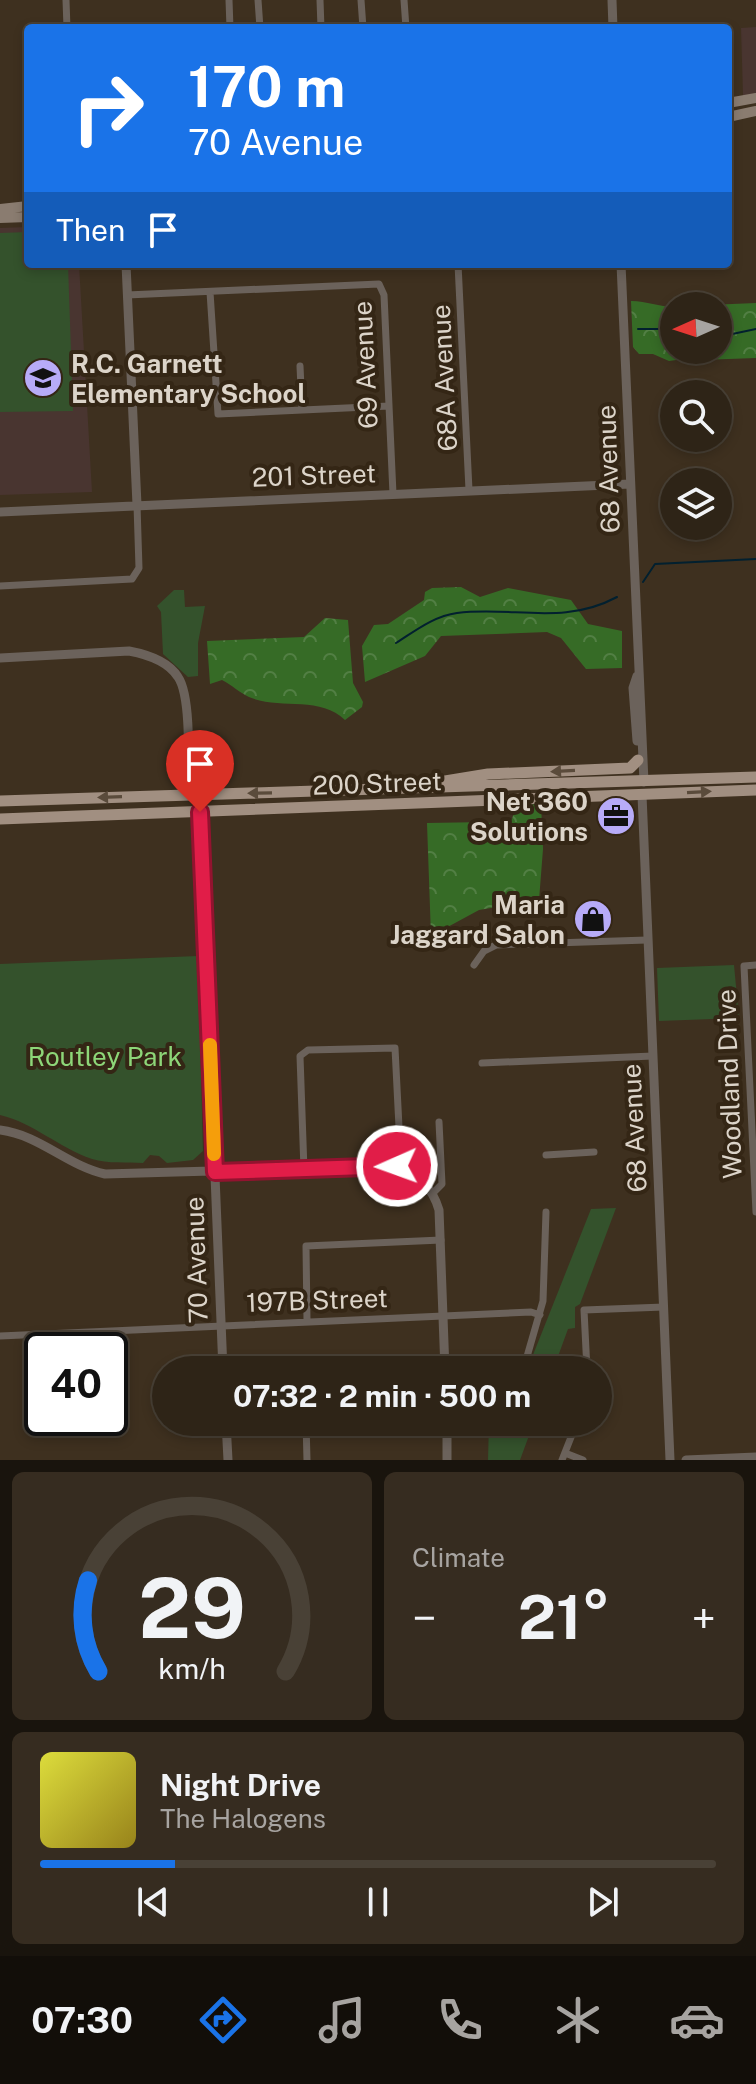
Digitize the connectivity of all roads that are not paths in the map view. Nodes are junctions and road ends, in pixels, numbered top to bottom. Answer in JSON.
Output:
{"nodes":[{"id":1,"x":66,"y":0,"type":"edge"},
{"id":2,"x":229,"y":0,"type":"edge"},
{"id":3,"x":258,"y":0,"type":"edge"},
{"id":4,"x":320,"y":0,"type":"edge"},
{"id":5,"x":361,"y":0,"type":"edge"},
{"id":6,"x":404,"y":0,"type":"edge"},
{"id":7,"x":612,"y":0,"type":"edge"},
{"id":8,"x":67,"y":24,"type":"edge"},
{"id":9,"x":230,"y":24,"type":"edge"},
{"id":10,"x":260,"y":24,"type":"edge"},
{"id":11,"x":321,"y":24,"type":"edge"},
{"id":12,"x":363,"y":24,"type":"edge"},
{"id":13,"x":406,"y":24,"type":"edge"},
{"id":14,"x":613,"y":24,"type":"edge"},
{"id":15,"x":756,"y":98,"type":"edge"},
{"id":16,"x":732,"y":102,"type":"edge"},
{"id":17,"x":756,"y":111,"type":"edge"},
{"id":18,"x":732,"y":116,"type":"edge"},
{"id":19,"x":24,"y":206,"type":"edge"},
{"id":20,"x":0,"y":209,"type":"edge"},
{"id":21,"x":24,"y":217,"type":"edge"},
{"id":22,"x":0,"y":218,"type":"edge"},
{"id":23,"x":126,"y":268,"type":"edge"},
{"id":24,"x":458,"y":268,"type":"edge"},
{"id":25,"x":621,"y":268,"type":"edge"},
{"id":26,"x":210,"y":292,"type":"junction"},
{"id":27,"x":127,"y":295,"type":"junction"},
{"id":28,"x":300,"y":366,"type":"dead end"},
{"id":29,"x":389,"y":406,"type":"junction"},
{"id":30,"x":302,"y":410,"type":"junction"},
{"id":31,"x":630,"y":484,"type":"junction"},
{"id":32,"x":469,"y":490,"type":"junction"},
{"id":33,"x":393,"y":494,"type":"junction"},
{"id":34,"x":137,"y":505,"type":"junction"},
{"id":35,"x":0,"y":512,"type":"edge"},
{"id":36,"x":0,"y":586,"type":"edge"},
{"id":37,"x":0,"y":658,"type":"edge"},
{"id":38,"x":638,"y":673,"type":"junction"},
{"id":39,"x":638,"y":760,"type":"joint"},
{"id":40,"x":756,"y":777,"type":"edge"},
{"id":41,"x":644,"y":782,"type":"junction"},
{"id":42,"x":404,"y":788,"type":"junction"},
{"id":43,"x":756,"y":790,"type":"edge"},
{"id":44,"x":229,"y":794,"type":"junction"},
{"id":45,"x":188,"y":795,"type":"junction"},
{"id":46,"x":642,"y":795,"type":"junction"},
{"id":47,"x":0,"y":801,"type":"edge"},
{"id":48,"x":200,"y":812,"type":"junction"},
{"id":49,"x":0,"y":819,"type":"edge"},
{"id":50,"x":647,"y":940,"type":"junction"},
{"id":51,"x":474,"y":965,"type":"dead end"},
{"id":52,"x":756,"y":965,"type":"edge"},
{"id":53,"x":653,"y":1056,"type":"junction"},
{"id":54,"x":482,"y":1063,"type":"dead end"},
{"id":55,"x":439,"y":1122,"type":"dead end"},
{"id":56,"x":0,"y":1130,"type":"edge"},
{"id":57,"x":754,"y":1140,"type":"edge"},
{"id":58,"x":594,"y":1152,"type":"dead end"},
{"id":59,"x":546,"y":1155,"type":"dead end"},
{"id":60,"x":397,"y":1166,"type":"junction"},
{"id":61,"x":304,"y":1170,"type":"junction"},
{"id":62,"x":215,"y":1172,"type":"junction"},
{"id":63,"x":434,"y":1192,"type":"junction"},
{"id":64,"x":546,"y":1212,"type":"dead end"},
{"id":65,"x":756,"y":1212,"type":"edge"},
{"id":66,"x":441,"y":1240,"type":"junction"},
{"id":67,"x":664,"y":1307,"type":"junction"},
{"id":68,"x":540,"y":1315,"type":"junction"},
{"id":69,"x":443,"y":1316,"type":"junction"},
{"id":70,"x":307,"y":1320,"type":"junction"},
{"id":71,"x":221,"y":1324,"type":"junction"},
{"id":72,"x":0,"y":1336,"type":"edge"},
{"id":73,"x":222,"y":1356,"type":"edge"},
{"id":74,"x":444,"y":1356,"type":"edge"},
{"id":75,"x":527,"y":1356,"type":"edge"},
{"id":76,"x":586,"y":1356,"type":"edge"},
{"id":77,"x":227,"y":1436,"type":"edge"},
{"id":78,"x":306,"y":1436,"type":"edge"},
{"id":79,"x":447,"y":1436,"type":"edge"},
{"id":80,"x":571,"y":1436,"type":"edge"},
{"id":81,"x":563,"y":1456,"type":"edge"},
{"id":82,"x":756,"y":1457,"type":"edge"},
{"id":83,"x":228,"y":1460,"type":"edge"},
{"id":84,"x":307,"y":1460,"type":"edge"},
{"id":85,"x":447,"y":1460,"type":"edge"},
{"id":86,"x":583,"y":1460,"type":"edge"},
{"id":87,"x":670,"y":1460,"type":"edge"},
{"id":88,"x":686,"y":1460,"type":"edge"}],
"edges":[{"from":1,"to":8,"type":"street"},
{"from":2,"to":9,"type":"street"},
{"from":3,"to":10,"type":"street"},
{"from":4,"to":11,"type":"street"},
{"from":5,"to":12,"type":"street"},
{"from":6,"to":13,"type":"street"},
{"from":7,"to":14,"type":"street"},
{"from":15,"to":16,"type":"main road"},
{"from":17,"to":18,"type":"main road"},
{"from":19,"to":20,"type":"main road"},
{"from":21,"to":22,"type":"main road"},
{"from":23,"to":27,"type":"street"},
{"from":24,"to":32,"type":"street","name":"68A Avenue"},
{"from":25,"to":31,"type":"street","name":"68 Avenue"},
{"from":26,"to":27,"type":"street"},
{"from":26,"to":29,"type":"street","name":"69 Avenue"},
{"from":26,"to":30,"type":"street"},
{"from":27,"to":34,"type":"street"},
{"from":28,"to":30,"type":"street"},
{"from":29,"to":30,"type":"street"},
{"from":29,"to":33,"type":"street","name":"69 Avenue"},
{"from":31,"to":32,"type":"street","name":"201 Street"},
{"from":31,"to":38,"type":"street","name":"68 Avenue"},
{"from":32,"to":33,"type":"street","name":"201 Street"},
{"from":33,"to":34,"type":"street","name":"201 Street"},
{"from":34,"to":35,"type":"street","name":"201 Street"},
{"from":34,"to":36,"type":"street"},
{"from":37,"to":45,"type":"street"},
{"from":38,"to":39,"type":"street","name":"68 Avenue"},
{"from":38,"to":41,"type":"street","name":"68 Avenue"},
{"from":39,"to":42,"type":"main road","one_way":true},
{"from":40,"to":41,"type":"main road","name":"200 Street"},
{"from":41,"to":42,"type":"main road","name":"200 Street"},
{"from":42,"to":44,"type":"main road","name":"200 Street","one_way":true},
{"from":46,"to":43,"type":"main road","name":"200 Street","one_way":true},
{"from":44,"to":45,"type":"main road","name":"200 Street"},
{"from":44,"to":48,"type":"main road"},
{"from":45,"to":47,"type":"main road","name":"200 Street","one_way":true},
{"from":46,"to":48,"type":"main road","name":"200 Street"},
{"from":46,"to":50,"type":"street","name":"68 Avenue"},
{"from":48,"to":49,"type":"main road","name":"200 Street"},
{"from":48,"to":62,"type":"street","name":"70 Avenue"},
{"from":50,"to":51,"type":"street"},
{"from":50,"to":53,"type":"street","name":"68 Avenue"},
{"from":52,"to":57,"type":"street","name":"Woodland Drive"},
{"from":53,"to":54,"type":"street"},
{"from":53,"to":67,"type":"street","name":"68 Avenue"},
{"from":55,"to":63,"type":"street"},
{"from":56,"to":62,"type":"street"},
{"from":57,"to":65,"type":"street","name":"Woodland Drive"},
{"from":58,"to":59,"type":"street"},
{"from":60,"to":61,"type":"street"},
{"from":60,"to":61,"type":"street"},
{"from":60,"to":63,"type":"street"},
{"from":61,"to":62,"type":"street"},
{"from":62,"to":71,"type":"street","name":"70 Avenue"},
{"from":63,"to":66,"type":"street"},
{"from":64,"to":68,"type":"street"},
{"from":66,"to":69,"type":"street"},
{"from":66,"to":70,"type":"street"},
{"from":67,"to":76,"type":"street"},
{"from":67,"to":87,"type":"street","name":"68 Avenue"},
{"from":68,"to":69,"type":"street","name":"197B Street"},
{"from":68,"to":75,"type":"street"},
{"from":69,"to":70,"type":"street","name":"197B Street"},
{"from":69,"to":74,"type":"street"},
{"from":70,"to":71,"type":"street","name":"197B Street"},
{"from":71,"to":72,"type":"street","name":"197B Street"},
{"from":71,"to":73,"type":"street","name":"70 Avenue"},
{"from":77,"to":83,"type":"street"},
{"from":78,"to":84,"type":"street"},
{"from":79,"to":85,"type":"street"},
{"from":80,"to":81,"type":"street"},
{"from":81,"to":86,"type":"street"},
{"from":82,"to":88,"type":"street"}]}
